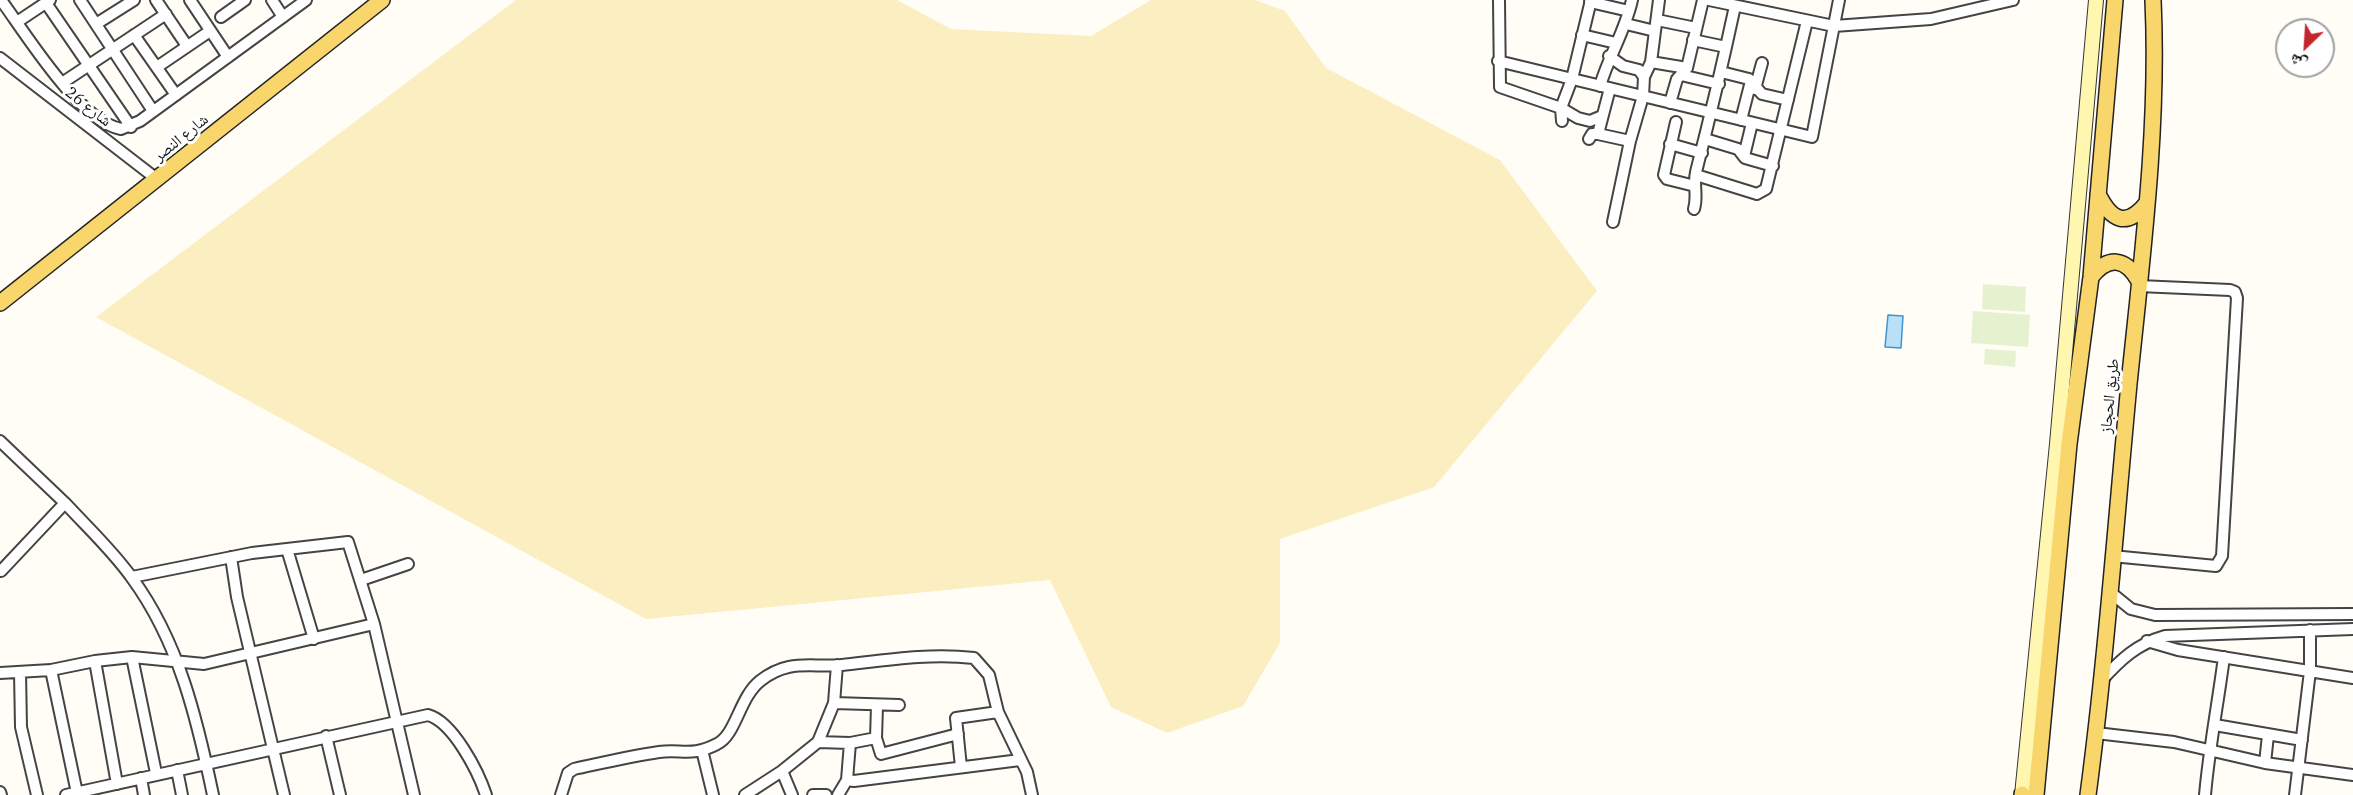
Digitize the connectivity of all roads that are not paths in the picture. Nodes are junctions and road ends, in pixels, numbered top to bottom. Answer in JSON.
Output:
{"nodes":[{"id":1,"x":1,"y":0,"type":"edge"},
{"id":2,"x":80,"y":0,"type":"edge"},
{"id":3,"x":134,"y":0,"type":"edge"},
{"id":4,"x":156,"y":0,"type":"edge"},
{"id":5,"x":190,"y":0,"type":"edge"},
{"id":6,"x":245,"y":0,"type":"edge"},
{"id":7,"x":272,"y":0,"type":"edge"},
{"id":8,"x":306,"y":0,"type":"edge"},
{"id":9,"x":382,"y":0,"type":"edge"},
{"id":10,"x":1499,"y":0,"type":"edge"},
{"id":11,"x":1632,"y":0,"type":"edge"},
{"id":12,"x":1659,"y":0,"type":"edge"},
{"id":13,"x":1702,"y":0,"type":"edge"},
{"id":14,"x":1709,"y":0,"type":"edge"},
{"id":15,"x":1839,"y":0,"type":"edge"},
{"id":16,"x":2013,"y":0,"type":"edge"},
{"id":17,"x":2096,"y":0,"type":"edge"},
{"id":18,"x":2115,"y":0,"type":"edge"},
{"id":19,"x":2154,"y":0,"type":"edge"},
{"id":20,"x":1591,"y":1,"type":"edge"},
{"id":21,"x":48,"y":2,"type":"edge"},
{"id":22,"x":1735,"y":6,"type":"junction"},
{"id":23,"x":1629,"y":11,"type":"junction"},
{"id":24,"x":166,"y":14,"type":"junction"},
{"id":25,"x":283,"y":17,"type":"junction"},
{"id":26,"x":221,"y":18,"type":"dead end"},
{"id":27,"x":1807,"y":21,"type":"junction"},
{"id":28,"x":17,"y":22,"type":"junction"},
{"id":29,"x":96,"y":24,"type":"junction"},
{"id":30,"x":1626,"y":24,"type":"junction"},
{"id":31,"x":1656,"y":25,"type":"junction"},
{"id":32,"x":1834,"y":27,"type":"junction"},
{"id":33,"x":1696,"y":28,"type":"junction"},
{"id":34,"x":210,"y":31,"type":"junction"},
{"id":35,"x":134,"y":35,"type":"junction"},
{"id":36,"x":1582,"y":35,"type":"junction"},
{"id":37,"x":1693,"y":40,"type":"junction"},
{"id":38,"x":1616,"y":43,"type":"junction"},
{"id":39,"x":187,"y":46,"type":"junction"},
{"id":40,"x":1726,"y":47,"type":"junction"},
{"id":41,"x":112,"y":50,"type":"junction"},
{"id":42,"x":1608,"y":56,"type":"junction"},
{"id":43,"x":228,"y":57,"type":"junction"},
{"id":44,"x":0,"y":58,"type":"edge"},
{"id":45,"x":1498,"y":61,"type":"junction"},
{"id":46,"x":1651,"y":62,"type":"junction"},
{"id":47,"x":1762,"y":63,"type":"dead end"},
{"id":48,"x":89,"y":65,"type":"junction"},
{"id":49,"x":156,"y":67,"type":"junction"},
{"id":50,"x":1684,"y":72,"type":"junction"},
{"id":51,"x":1721,"y":72,"type":"junction"},
{"id":52,"x":1644,"y":77,"type":"junction"},
{"id":53,"x":1572,"y":79,"type":"junction"},
{"id":54,"x":62,"y":82,"type":"junction"},
{"id":55,"x":1719,"y":84,"type":"junction"},
{"id":56,"x":1753,"y":85,"type":"junction"},
{"id":57,"x":1605,"y":87,"type":"junction"},
{"id":58,"x":176,"y":96,"type":"junction"},
{"id":59,"x":1642,"y":96,"type":"junction"},
{"id":60,"x":1788,"y":100,"type":"junction"},
{"id":61,"x":1670,"y":103,"type":"junction"},
{"id":62,"x":1561,"y":108,"type":"junction"},
{"id":63,"x":153,"y":111,"type":"junction"},
{"id":64,"x":1713,"y":113,"type":"junction"},
{"id":65,"x":1602,"y":116,"type":"junction"},
{"id":66,"x":1562,"y":121,"type":"dead end"},
{"id":67,"x":1747,"y":121,"type":"junction"},
{"id":68,"x":1676,"y":122,"type":"dead end"},
{"id":69,"x":131,"y":127,"type":"junction"},
{"id":70,"x":1781,"y":130,"type":"junction"},
{"id":71,"x":1705,"y":139,"type":"junction"},
{"id":72,"x":1630,"y":141,"type":"junction"},
{"id":73,"x":1670,"y":144,"type":"junction"},
{"id":74,"x":1702,"y":153,"type":"junction"},
{"id":75,"x":1744,"y":156,"type":"junction"},
{"id":76,"x":1773,"y":166,"type":"junction"},
{"id":77,"x":158,"y":180,"type":"junction"},
{"id":78,"x":1696,"y":180,"type":"junction"},
{"id":79,"x":2098,"y":194,"type":"junction"},
{"id":80,"x":2147,"y":203,"type":"junction"},
{"id":81,"x":1694,"y":209,"type":"dead end"},
{"id":82,"x":1613,"y":222,"type":"dead end"},
{"id":83,"x":2091,"y":277,"type":"junction"},
{"id":84,"x":2139,"y":283,"type":"junction"},
{"id":85,"x":0,"y":303,"type":"edge"},
{"id":86,"x":0,"y":441,"type":"edge"},
{"id":87,"x":65,"y":503,"type":"junction"},
{"id":88,"x":287,"y":549,"type":"junction"},
{"id":89,"x":2112,"y":556,"type":"junction"},
{"id":90,"x":231,"y":557,"type":"junction"},
{"id":91,"x":408,"y":564,"type":"dead end"},
{"id":92,"x":0,"y":571,"type":"edge"},
{"id":93,"x":132,"y":577,"type":"junction"},
{"id":94,"x":362,"y":580,"type":"junction"},
{"id":95,"x":2110,"y":592,"type":"junction"},
{"id":96,"x":2353,"y":614,"type":"edge"},
{"id":97,"x":374,"y":624,"type":"junction"},
{"id":98,"x":2353,"y":629,"type":"edge"},
{"id":99,"x":2310,"y":630,"type":"junction"},
{"id":100,"x":314,"y":639,"type":"junction"},
{"id":101,"x":2147,"y":641,"type":"junction"},
{"id":102,"x":250,"y":655,"type":"junction"},
{"id":103,"x":132,"y":657,"type":"junction"},
{"id":104,"x":2224,"y":657,"type":"junction"},
{"id":105,"x":95,"y":661,"type":"junction"},
{"id":106,"x":178,"y":662,"type":"junction"},
{"id":107,"x":837,"y":665,"type":"junction"},
{"id":108,"x":51,"y":670,"type":"junction"},
{"id":109,"x":2310,"y":671,"type":"junction"},
{"id":110,"x":20,"y":672,"type":"junction"},
{"id":111,"x":0,"y":673,"type":"edge"},
{"id":112,"x":2353,"y":678,"type":"edge"},
{"id":113,"x":2101,"y":681,"type":"junction"},
{"id":114,"x":834,"y":703,"type":"junction"},
{"id":115,"x":899,"y":705,"type":"dead end"},
{"id":116,"x":877,"y":706,"type":"junction"},
{"id":117,"x":998,"y":712,"type":"junction"},
{"id":118,"x":397,"y":720,"type":"junction"},
{"id":119,"x":2215,"y":725,"type":"junction"},
{"id":120,"x":2096,"y":733,"type":"junction"},
{"id":121,"x":958,"y":734,"type":"junction"},
{"id":122,"x":2268,"y":735,"type":"junction"},
{"id":123,"x":326,"y":736,"type":"junction"},
{"id":124,"x":876,"y":738,"type":"junction"},
{"id":125,"x":2302,"y":740,"type":"junction"},
{"id":126,"x":818,"y":742,"type":"junction"},
{"id":127,"x":850,"y":743,"type":"junction"},
{"id":128,"x":273,"y":748,"type":"junction"},
{"id":129,"x":2209,"y":748,"type":"junction"},
{"id":130,"x":702,"y":750,"type":"junction"},
{"id":131,"x":1020,"y":760,"type":"junction"},
{"id":132,"x":206,"y":763,"type":"junction"},
{"id":133,"x":2265,"y":763,"type":"junction"},
{"id":134,"x":961,"y":767,"type":"junction"},
{"id":135,"x":2298,"y":768,"type":"junction"},
{"id":136,"x":177,"y":770,"type":"junction"},
{"id":137,"x":782,"y":771,"type":"junction"},
{"id":138,"x":156,"y":773,"type":"junction"},
{"id":139,"x":2353,"y":775,"type":"edge"},
{"id":140,"x":141,"y":778,"type":"junction"},
{"id":141,"x":847,"y":780,"type":"junction"},
{"id":142,"x":117,"y":784,"type":"junction"},
{"id":143,"x":101,"y":792,"type":"edge"},
{"id":144,"x":72,"y":794,"type":"edge"},
{"id":145,"x":37,"y":795,"type":"edge"},
{"id":146,"x":144,"y":795,"type":"edge"},
{"id":147,"x":182,"y":795,"type":"edge"},
{"id":148,"x":213,"y":795,"type":"edge"},
{"id":149,"x":284,"y":795,"type":"edge"},
{"id":150,"x":340,"y":795,"type":"edge"},
{"id":151,"x":414,"y":795,"type":"edge"},
{"id":152,"x":486,"y":795,"type":"edge"},
{"id":153,"x":561,"y":795,"type":"edge"},
{"id":154,"x":713,"y":795,"type":"edge"},
{"id":155,"x":745,"y":795,"type":"edge"},
{"id":156,"x":792,"y":795,"type":"edge"},
{"id":157,"x":813,"y":795,"type":"edge"},
{"id":158,"x":826,"y":795,"type":"edge"},
{"id":159,"x":838,"y":795,"type":"edge"},
{"id":160,"x":1032,"y":795,"type":"edge"},
{"id":161,"x":2026,"y":795,"type":"edge"},
{"id":162,"x":2088,"y":795,"type":"edge"},
{"id":163,"x":2205,"y":795,"type":"edge"},
{"id":164,"x":2295,"y":795,"type":"edge"}],
"edges":[{"from":1,"to":28,"type":"street"},
{"from":2,"to":29,"type":"street"},
{"from":3,"to":29,"type":"street"},
{"from":4,"to":24,"type":"street"},
{"from":5,"to":34,"type":"street"},
{"from":6,"to":26,"type":"street"},
{"from":7,"to":25,"type":"street"},
{"from":8,"to":25,"type":"street"},
{"from":9,"to":77,"type":"main road","name":"شارع النصر"},
{"from":10,"to":45,"type":"street"},
{"from":11,"to":23,"type":"street"},
{"from":12,"to":31,"type":"street"},
{"from":13,"to":33,"type":"street"},
{"from":14,"to":22,"type":"street"},
{"from":15,"to":32,"type":"street"},
{"from":16,"to":32,"type":"street"},
{"from":17,"to":161,"type":"main road"},
{"from":18,"to":79,"type":"main road"},
{"from":19,"to":80,"type":"main road","name":"طريق الحجاز"},
{"from":20,"to":23,"type":"street"},
{"from":20,"to":36,"type":"street"},
{"from":21,"to":28,"type":"street"},
{"from":21,"to":48,"type":"street"},
{"from":22,"to":27,"type":"street"},
{"from":22,"to":40,"type":"street"},
{"from":23,"to":30,"type":"street"},
{"from":24,"to":35,"type":"street"},
{"from":24,"to":39,"type":"street"},
{"from":25,"to":43,"type":"street"},
{"from":27,"to":32,"type":"street"},
{"from":27,"to":60,"type":"street"},
{"from":28,"to":54,"type":"street"},
{"from":29,"to":41,"type":"street"},
{"from":30,"to":31,"type":"street"},
{"from":30,"to":38,"type":"street"},
{"from":31,"to":33,"type":"street"},
{"from":31,"to":46,"type":"street"},
{"from":32,"to":70,"type":"street"},
{"from":33,"to":37,"type":"street"},
{"from":34,"to":39,"type":"street"},
{"from":34,"to":43,"type":"street"},
{"from":35,"to":41,"type":"street"},
{"from":35,"to":49,"type":"street"},
{"from":36,"to":38,"type":"street"},
{"from":36,"to":53,"type":"street"},
{"from":37,"to":40,"type":"street"},
{"from":37,"to":50,"type":"street"},
{"from":38,"to":42,"type":"street"},
{"from":39,"to":49,"type":"street"},
{"from":40,"to":51,"type":"street"},
{"from":41,"to":48,"type":"street"},
{"from":41,"to":63,"type":"street"},
{"from":42,"to":52,"type":"street"},
{"from":42,"to":57,"type":"street"},
{"from":43,"to":58,"type":"street"},
{"from":44,"to":77,"type":"street","name":"شارع 26"},
{"from":45,"to":53,"type":"street"},
{"from":45,"to":62,"type":"street"},
{"from":46,"to":50,"type":"street"},
{"from":46,"to":52,"type":"street"},
{"from":47,"to":56,"type":"street"},
{"from":48,"to":54,"type":"street"},
{"from":48,"to":69,"type":"street"},
{"from":49,"to":58,"type":"street"},
{"from":50,"to":55,"type":"street"},
{"from":50,"to":61,"type":"street"},
{"from":51,"to":55,"type":"street"},
{"from":51,"to":56,"type":"street"},
{"from":52,"to":59,"type":"street"},
{"from":53,"to":57,"type":"street"},
{"from":53,"to":62,"type":"street"},
{"from":54,"to":69,"type":"street"},
{"from":55,"to":64,"type":"street"},
{"from":56,"to":60,"type":"street"},
{"from":56,"to":67,"type":"street"},
{"from":57,"to":59,"type":"street"},
{"from":57,"to":65,"type":"street"},
{"from":58,"to":63,"type":"street"},
{"from":59,"to":61,"type":"street"},
{"from":59,"to":72,"type":"street"},
{"from":60,"to":70,"type":"street"},
{"from":61,"to":64,"type":"street"},
{"from":62,"to":65,"type":"street"},
{"from":62,"to":66,"type":"street"},
{"from":63,"to":69,"type":"street"},
{"from":64,"to":67,"type":"street"},
{"from":64,"to":71,"type":"street"},
{"from":65,"to":72,"type":"street"},
{"from":67,"to":70,"type":"street"},
{"from":67,"to":75,"type":"street"},
{"from":68,"to":73,"type":"street"},
{"from":70,"to":76,"type":"street"},
{"from":71,"to":74,"type":"street"},
{"from":71,"to":75,"type":"street"},
{"from":72,"to":82,"type":"street"},
{"from":73,"to":74,"type":"street"},
{"from":73,"to":78,"type":"street"},
{"from":74,"to":78,"type":"street"},
{"from":75,"to":76,"type":"street"},
{"from":76,"to":78,"type":"street"},
{"from":77,"to":85,"type":"main road","name":"شارع النصر"},
{"from":78,"to":81,"type":"street"},
{"from":79,"to":80,"type":"main road"},
{"from":79,"to":83,"type":"main road"},
{"from":80,"to":84,"type":"main road","name":"طريق الحجاز"},
{"from":83,"to":84,"type":"main road"},
{"from":83,"to":161,"type":"main road"},
{"from":84,"to":89,"type":"main road","name":"طريق الحجاز"},
{"from":84,"to":89,"type":"street"},
{"from":86,"to":87,"type":"street"},
{"from":87,"to":92,"type":"street"},
{"from":87,"to":93,"type":"street"},
{"from":88,"to":90,"type":"street"},
{"from":88,"to":94,"type":"street"},
{"from":88,"to":100,"type":"street"},
{"from":89,"to":95,"type":"main road","name":"طريق الحجاز"},
{"from":90,"to":93,"type":"street"},
{"from":90,"to":102,"type":"street"},
{"from":91,"to":94,"type":"street"},
{"from":93,"to":106,"type":"street"},
{"from":94,"to":97,"type":"street"},
{"from":95,"to":96,"type":"street"},
{"from":95,"to":113,"type":"main road","name":"طريق الحجاز"},
{"from":97,"to":100,"type":"street"},
{"from":97,"to":118,"type":"street"},
{"from":98,"to":99,"type":"street"},
{"from":99,"to":101,"type":"street"},
{"from":99,"to":109,"type":"street"},
{"from":100,"to":102,"type":"street"},
{"from":101,"to":104,"type":"street"},
{"from":101,"to":113,"type":"street"},
{"from":102,"to":106,"type":"street"},
{"from":102,"to":128,"type":"street"},
{"from":103,"to":105,"type":"street"},
{"from":103,"to":106,"type":"street"},
{"from":103,"to":138,"type":"street"},
{"from":104,"to":109,"type":"street"},
{"from":104,"to":119,"type":"street"},
{"from":105,"to":108,"type":"street"},
{"from":105,"to":142,"type":"street"},
{"from":106,"to":132,"type":"street"},
{"from":107,"to":114,"type":"street"},
{"from":107,"to":117,"type":"street"},
{"from":107,"to":130,"type":"street"},
{"from":108,"to":110,"type":"street"},
{"from":108,"to":144,"type":"street"},
{"from":109,"to":112,"type":"street"},
{"from":109,"to":125,"type":"street"},
{"from":110,"to":111,"type":"street"},
{"from":110,"to":145,"type":"street"},
{"from":113,"to":120,"type":"main road","name":"طريق الحجاز"},
{"from":114,"to":116,"type":"street"},
{"from":114,"to":126,"type":"street"},
{"from":115,"to":116,"type":"street"},
{"from":116,"to":124,"type":"street"},
{"from":117,"to":121,"type":"street"},
{"from":117,"to":131,"type":"street"},
{"from":118,"to":123,"type":"street"},
{"from":118,"to":151,"type":"street"},
{"from":118,"to":152,"type":"street"},
{"from":119,"to":122,"type":"street"},
{"from":119,"to":129,"type":"street"},
{"from":120,"to":129,"type":"street"},
{"from":120,"to":162,"type":"main road","name":"طريق الحجاز"},
{"from":121,"to":124,"type":"street"},
{"from":121,"to":134,"type":"street"},
{"from":122,"to":125,"type":"street"},
{"from":122,"to":133,"type":"street"},
{"from":123,"to":128,"type":"street"},
{"from":123,"to":150,"type":"street"},
{"from":124,"to":127,"type":"street"},
{"from":125,"to":135,"type":"street"},
{"from":126,"to":127,"type":"street"},
{"from":126,"to":137,"type":"street"},
{"from":127,"to":141,"type":"street"},
{"from":128,"to":132,"type":"street"},
{"from":128,"to":149,"type":"street"},
{"from":129,"to":133,"type":"street"},
{"from":129,"to":163,"type":"street"},
{"from":130,"to":153,"type":"street"},
{"from":130,"to":154,"type":"street"},
{"from":131,"to":134,"type":"street"},
{"from":131,"to":160,"type":"street"},
{"from":132,"to":136,"type":"street"},
{"from":132,"to":148,"type":"street"},
{"from":133,"to":135,"type":"street"},
{"from":134,"to":141,"type":"street"},
{"from":135,"to":139,"type":"street"},
{"from":135,"to":164,"type":"street"},
{"from":136,"to":138,"type":"street"},
{"from":136,"to":147,"type":"street"},
{"from":137,"to":155,"type":"street"},
{"from":137,"to":156,"type":"street"},
{"from":138,"to":140,"type":"street"},
{"from":140,"to":142,"type":"street"},
{"from":140,"to":146,"type":"street"},
{"from":141,"to":159,"type":"street"},
{"from":142,"to":143,"type":"street"},
{"from":143,"to":144,"type":"street"},
{"from":157,"to":158,"type":"street"}]}
